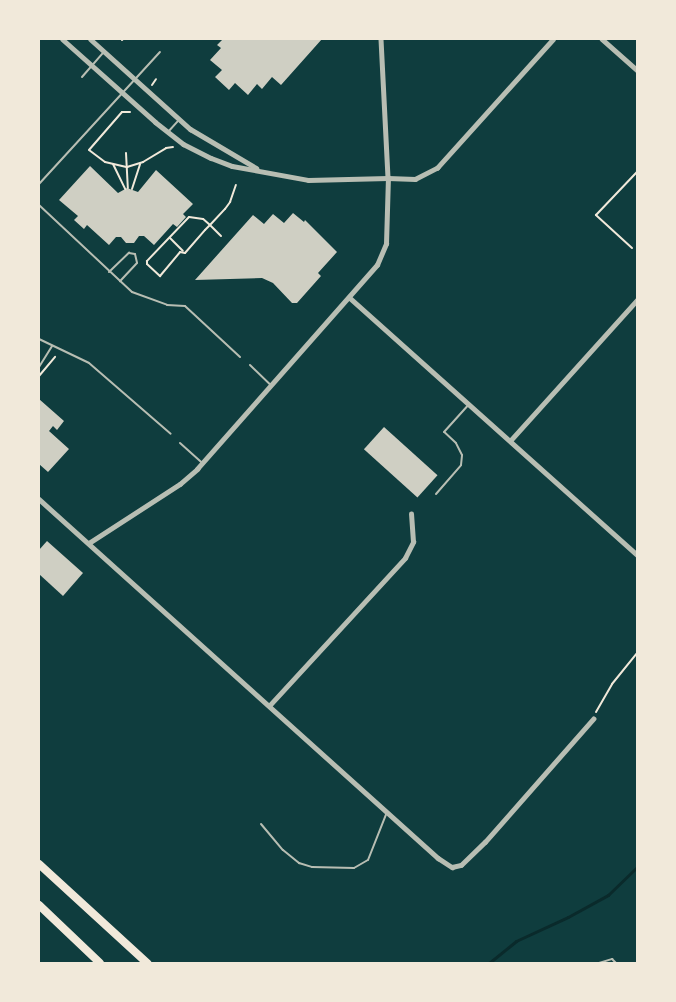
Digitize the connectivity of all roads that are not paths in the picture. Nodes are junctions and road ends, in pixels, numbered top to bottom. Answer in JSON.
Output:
{"nodes":[{"id":1,"x":62,"y":39,"type":"edge"},
{"id":2,"x":90,"y":39,"type":"edge"},
{"id":3,"x":381,"y":39,"type":"edge"},
{"id":4,"x":553,"y":39,"type":"edge"},
{"id":5,"x":602,"y":39,"type":"edge"},
{"id":6,"x":104,"y":52,"type":"junction"},
{"id":7,"x":160,"y":52,"type":"dead end"},
{"id":8,"x":92,"y":66,"type":"junction"},
{"id":9,"x":637,"y":70,"type":"edge"},
{"id":10,"x":82,"y":77,"type":"dead end"},
{"id":11,"x":134,"y":80,"type":"junction"},
{"id":12,"x":122,"y":93,"type":"junction"},
{"id":13,"x":179,"y":120,"type":"junction"},
{"id":14,"x":168,"y":132,"type":"junction"},
{"id":15,"x":259,"y":170,"type":"junction"},
{"id":16,"x":388,"y":178,"type":"junction"},
{"id":17,"x":39,"y":184,"type":"edge"},
{"id":18,"x":39,"y":205,"type":"edge"},
{"id":19,"x":109,"y":272,"type":"junction"},
{"id":20,"x":120,"y":281,"type":"junction"},
{"id":21,"x":350,"y":298,"type":"junction"},
{"id":22,"x":637,"y":300,"type":"edge"},
{"id":23,"x":39,"y":339,"type":"edge"},
{"id":24,"x":52,"y":346,"type":"junction"},
{"id":25,"x":240,"y":357,"type":"dead end"},
{"id":26,"x":250,"y":365,"type":"dead end"},
{"id":27,"x":39,"y":367,"type":"edge"},
{"id":28,"x":272,"y":386,"type":"junction"},
{"id":29,"x":469,"y":404,"type":"junction"},
{"id":30,"x":171,"y":434,"type":"dead end"},
{"id":31,"x":510,"y":441,"type":"junction"},
{"id":32,"x":180,"y":443,"type":"dead end"},
{"id":33,"x":202,"y":463,"type":"junction"},
{"id":34,"x":436,"y":494,"type":"dead end"},
{"id":35,"x":39,"y":499,"type":"edge"},
{"id":36,"x":411,"y":514,"type":"dead end"},
{"id":37,"x":89,"y":543,"type":"junction"},
{"id":38,"x":637,"y":555,"type":"edge"},
{"id":39,"x":269,"y":706,"type":"junction"},
{"id":40,"x":593,"y":719,"type":"road end"},
{"id":41,"x":387,"y":812,"type":"junction"},
{"id":42,"x":261,"y":824,"type":"dead end"},
{"id":43,"x":39,"y":864,"type":"edge"},
{"id":44,"x":39,"y":905,"type":"edge"},
{"id":45,"x":100,"y":963,"type":"edge"},
{"id":46,"x":147,"y":963,"type":"edge"},
{"id":47,"x":599,"y":963,"type":"edge"},
{"id":48,"x":616,"y":963,"type":"edge"}],
"edges":[{"from":1,"to":8,"type":"street"},
{"from":2,"to":6,"type":"street"},
{"from":3,"to":16,"type":"street"},
{"from":4,"to":16,"type":"street"},
{"from":5,"to":9,"type":"street"},
{"from":6,"to":8,"type":"lane"},
{"from":6,"to":11,"type":"street"},
{"from":7,"to":11,"type":"lane"},
{"from":8,"to":10,"type":"lane"},
{"from":8,"to":12,"type":"street"},
{"from":11,"to":12,"type":"lane"},
{"from":11,"to":13,"type":"street"},
{"from":12,"to":14,"type":"street"},
{"from":12,"to":17,"type":"lane"},
{"from":13,"to":14,"type":"lane"},
{"from":13,"to":15,"type":"street"},
{"from":14,"to":15,"type":"street"},
{"from":15,"to":16,"type":"street"},
{"from":16,"to":21,"type":"street"},
{"from":18,"to":19,"type":"lane"},
{"from":19,"to":20,"type":"lane"},
{"from":19,"to":20,"type":"lane"},
{"from":20,"to":25,"type":"lane"},
{"from":21,"to":28,"type":"street"},
{"from":21,"to":29,"type":"street"},
{"from":22,"to":31,"type":"street"},
{"from":23,"to":24,"type":"lane"},
{"from":24,"to":27,"type":"lane"},
{"from":24,"to":30,"type":"lane"},
{"from":26,"to":28,"type":"lane"},
{"from":28,"to":33,"type":"street"},
{"from":29,"to":31,"type":"street"},
{"from":29,"to":34,"type":"lane"},
{"from":31,"to":38,"type":"street"},
{"from":32,"to":33,"type":"lane"},
{"from":33,"to":37,"type":"street"},
{"from":35,"to":37,"type":"street"},
{"from":36,"to":39,"type":"street"},
{"from":37,"to":39,"type":"street"},
{"from":39,"to":41,"type":"street"},
{"from":40,"to":41,"type":"street"},
{"from":41,"to":42,"type":"lane"},
{"from":43,"to":46,"type":"highway"},
{"from":44,"to":45,"type":"highway"},
{"from":47,"to":48,"type":"lane"}]}
